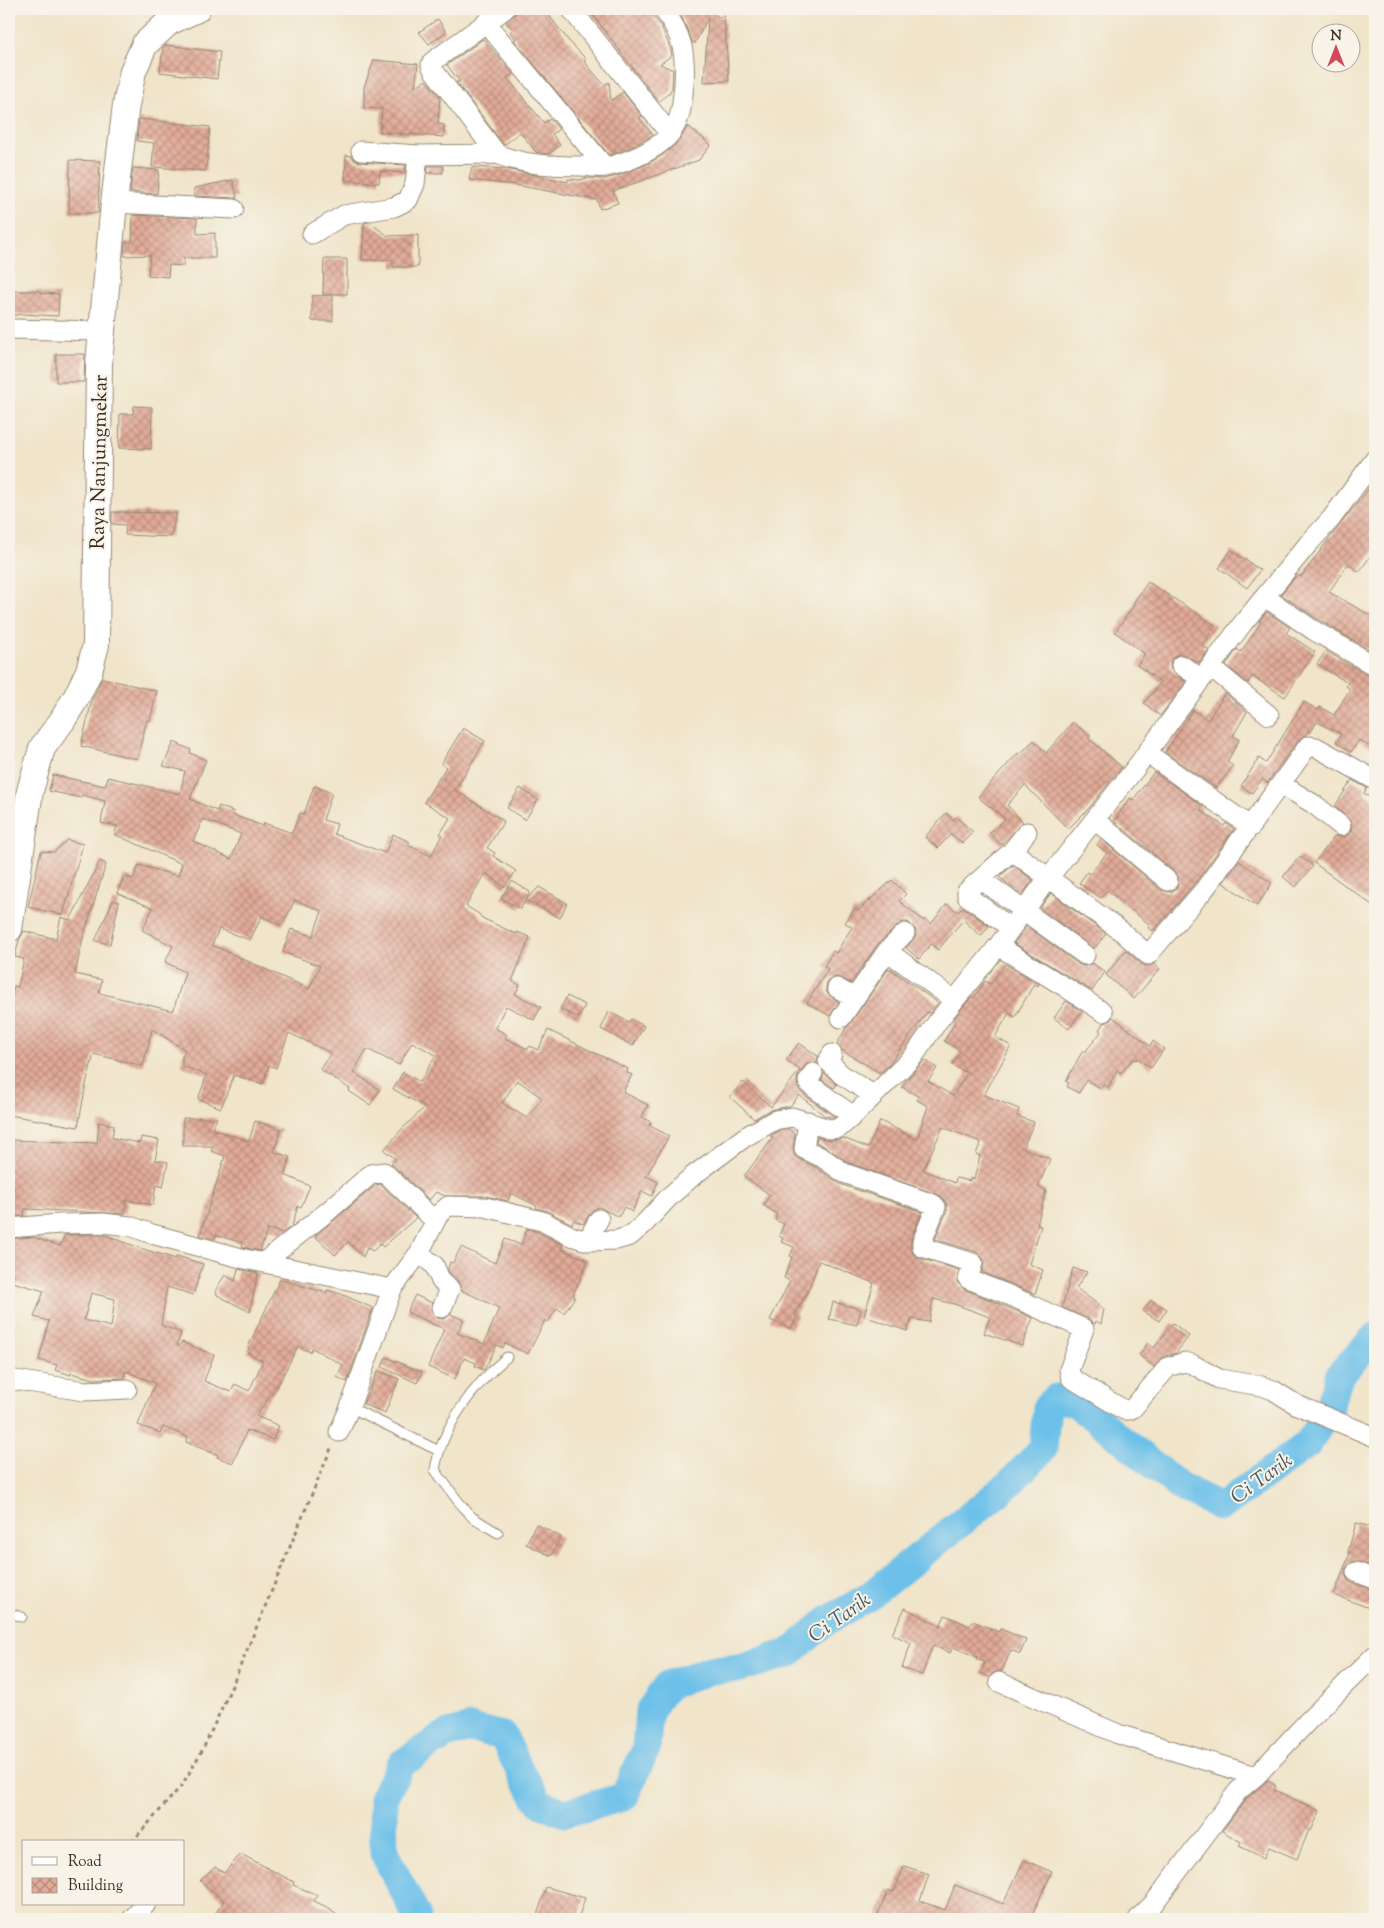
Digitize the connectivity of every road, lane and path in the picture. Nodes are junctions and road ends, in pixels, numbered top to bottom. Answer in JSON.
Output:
{"nodes":[{"id":1,"x":197,"y":9,"type":"edge"},
{"id":2,"x":505,"y":9,"type":"edge"},
{"id":3,"x":571,"y":9,"type":"edge"},
{"id":4,"x":663,"y":9,"type":"edge"},
{"id":5,"x":486,"y":23,"type":"junction"},
{"id":6,"x":670,"y":134,"type":"junction"},
{"id":7,"x":361,"y":151,"type":"dead end"},
{"id":8,"x":496,"y":154,"type":"junction"},
{"id":9,"x":418,"y":155,"type":"junction"},
{"id":10,"x":605,"y":167,"type":"junction"},
{"id":11,"x":114,"y":203,"type":"junction"},
{"id":12,"x":234,"y":209,"type":"dead end"},
{"id":13,"x":312,"y":234,"type":"dead end"},
{"id":14,"x":9,"y":329,"type":"edge"},
{"id":15,"x":101,"y":330,"type":"junction"},
{"id":16,"x":1375,"y":459,"type":"edge"},
{"id":17,"x":1264,"y":597,"type":"junction"},
{"id":18,"x":1181,"y":665,"type":"dead end"},
{"id":19,"x":1375,"y":666,"type":"edge"},
{"id":20,"x":1207,"y":673,"type":"junction"},
{"id":21,"x":1268,"y":715,"type":"dead end"},
{"id":22,"x":1147,"y":753,"type":"junction"},
{"id":23,"x":1375,"y":780,"type":"edge"},
{"id":24,"x":1281,"y":784,"type":"junction"},
{"id":25,"x":1095,"y":820,"type":"junction"},
{"id":26,"x":1341,"y":826,"type":"dead end"},
{"id":27,"x":1251,"y":827,"type":"junction"},
{"id":28,"x":1027,"y":832,"type":"dead end"},
{"id":29,"x":1012,"y":851,"type":"junction"},
{"id":30,"x":1049,"y":877,"type":"junction"},
{"id":31,"x":982,"y":880,"type":"junction"},
{"id":32,"x":1168,"y":881,"type":"dead end"},
{"id":33,"x":1024,"y":911,"type":"junction"},
{"id":34,"x":1011,"y":928,"type":"junction"},
{"id":35,"x":9,"y":929,"type":"edge"},
{"id":36,"x":905,"y":933,"type":"dead end"},
{"id":37,"x":998,"y":946,"type":"junction"},
{"id":38,"x":887,"y":950,"type":"junction"},
{"id":39,"x":1085,"y":955,"type":"dead end"},
{"id":40,"x":837,"y":988,"type":"dead end"},
{"id":41,"x":855,"y":998,"type":"junction"},
{"id":42,"x":954,"y":1000,"type":"junction"},
{"id":43,"x":1103,"y":1012,"type":"dead end"},
{"id":44,"x":841,"y":1018,"type":"dead end"},
{"id":45,"x":832,"y":1054,"type":"dead end"},
{"id":46,"x":813,"y":1073,"type":"dead end"},
{"id":47,"x":873,"y":1095,"type":"junction"},
{"id":48,"x":853,"y":1116,"type":"junction"},
{"id":49,"x":808,"y":1121,"type":"junction"},
{"id":50,"x":599,"y":1219,"type":"dead end"},
{"id":51,"x":436,"y":1221,"type":"junction"},
{"id":52,"x":9,"y":1228,"type":"edge"},
{"id":53,"x":588,"y":1241,"type":"junction"},
{"id":54,"x":419,"y":1253,"type":"junction"},
{"id":55,"x":264,"y":1262,"type":"junction"},
{"id":56,"x":392,"y":1289,"type":"junction"},
{"id":57,"x":442,"y":1308,"type":"dead end"},
{"id":58,"x":507,"y":1357,"type":"dead end"},
{"id":59,"x":9,"y":1379,"type":"edge"},
{"id":60,"x":127,"y":1389,"type":"dead end"},
{"id":61,"x":350,"y":1408,"type":"junction"},
{"id":62,"x":339,"y":1432,"type":"joint"},
{"id":63,"x":1375,"y":1437,"type":"edge"},
{"id":64,"x":439,"y":1451,"type":"junction"},
{"id":65,"x":498,"y":1533,"type":"dead end"},
{"id":66,"x":1356,"y":1572,"type":"dead end"},
{"id":67,"x":1375,"y":1579,"type":"edge"},
{"id":68,"x":9,"y":1613,"type":"edge"},
{"id":69,"x":22,"y":1617,"type":"dead end"},
{"id":70,"x":1375,"y":1655,"type":"edge"},
{"id":71,"x":999,"y":1682,"type":"dead end"},
{"id":72,"x":1256,"y":1776,"type":"junction"},
{"id":73,"x":134,"y":1840,"type":"edge"},
{"id":74,"x":144,"y":1906,"type":"edge"},
{"id":75,"x":132,"y":1919,"type":"edge"},
{"id":76,"x":1138,"y":1919,"type":"edge"}],
"edges":[{"from":1,"to":11,"type":"street","name":"Raya Nanjungmekar"},
{"from":2,"to":5,"type":"street"},
{"from":3,"to":6,"type":"street"},
{"from":4,"to":6,"type":"street"},
{"from":5,"to":8,"type":"street"},
{"from":5,"to":10,"type":"street"},
{"from":6,"to":10,"type":"street"},
{"from":7,"to":9,"type":"street"},
{"from":8,"to":9,"type":"street"},
{"from":8,"to":10,"type":"street"},
{"from":9,"to":13,"type":"street"},
{"from":11,"to":12,"type":"street"},
{"from":11,"to":15,"type":"street","name":"Raya Nanjungmekar"},
{"from":14,"to":15,"type":"street"},
{"from":15,"to":35,"type":"street","name":"Raya Nanjungmekar"},
{"from":16,"to":17,"type":"street"},
{"from":17,"to":19,"type":"street"},
{"from":17,"to":20,"type":"street"},
{"from":18,"to":20,"type":"street"},
{"from":20,"to":21,"type":"street"},
{"from":20,"to":22,"type":"street"},
{"from":22,"to":25,"type":"street"},
{"from":22,"to":27,"type":"street"},
{"from":23,"to":24,"type":"street"},
{"from":24,"to":26,"type":"street"},
{"from":24,"to":27,"type":"street"},
{"from":25,"to":30,"type":"street"},
{"from":25,"to":32,"type":"street"},
{"from":27,"to":30,"type":"street"},
{"from":28,"to":29,"type":"street"},
{"from":29,"to":30,"type":"street"},
{"from":29,"to":31,"type":"street"},
{"from":30,"to":33,"type":"street"},
{"from":31,"to":33,"type":"street"},
{"from":31,"to":34,"type":"street"},
{"from":33,"to":34,"type":"street"},
{"from":33,"to":39,"type":"street"},
{"from":34,"to":37,"type":"street"},
{"from":36,"to":38,"type":"street"},
{"from":37,"to":42,"type":"street"},
{"from":37,"to":43,"type":"street"},
{"from":38,"to":41,"type":"street"},
{"from":38,"to":42,"type":"street"},
{"from":40,"to":41,"type":"street"},
{"from":41,"to":44,"type":"street"},
{"from":42,"to":47,"type":"street"},
{"from":45,"to":47,"type":"street"},
{"from":46,"to":48,"type":"street"},
{"from":47,"to":48,"type":"street"},
{"from":48,"to":49,"type":"street"},
{"from":49,"to":53,"type":"street"},
{"from":49,"to":63,"type":"street"},
{"from":50,"to":53,"type":"street"},
{"from":51,"to":53,"type":"street"},
{"from":51,"to":54,"type":"street"},
{"from":51,"to":55,"type":"street"},
{"from":52,"to":55,"type":"street"},
{"from":54,"to":56,"type":"street"},
{"from":54,"to":57,"type":"street"},
{"from":55,"to":56,"type":"street"},
{"from":56,"to":61,"type":"street"},
{"from":58,"to":64,"type":"lane"},
{"from":59,"to":60,"type":"street"},
{"from":61,"to":62,"type":"street"},
{"from":61,"to":64,"type":"lane"},
{"from":62,"to":73,"type":"path"},
{"from":64,"to":65,"type":"lane"},
{"from":66,"to":67,"type":"street"},
{"from":68,"to":69,"type":"lane"},
{"from":70,"to":72,"type":"street"},
{"from":71,"to":72,"type":"street"},
{"from":72,"to":76,"type":"street"},
{"from":74,"to":75,"type":"street"}]}
